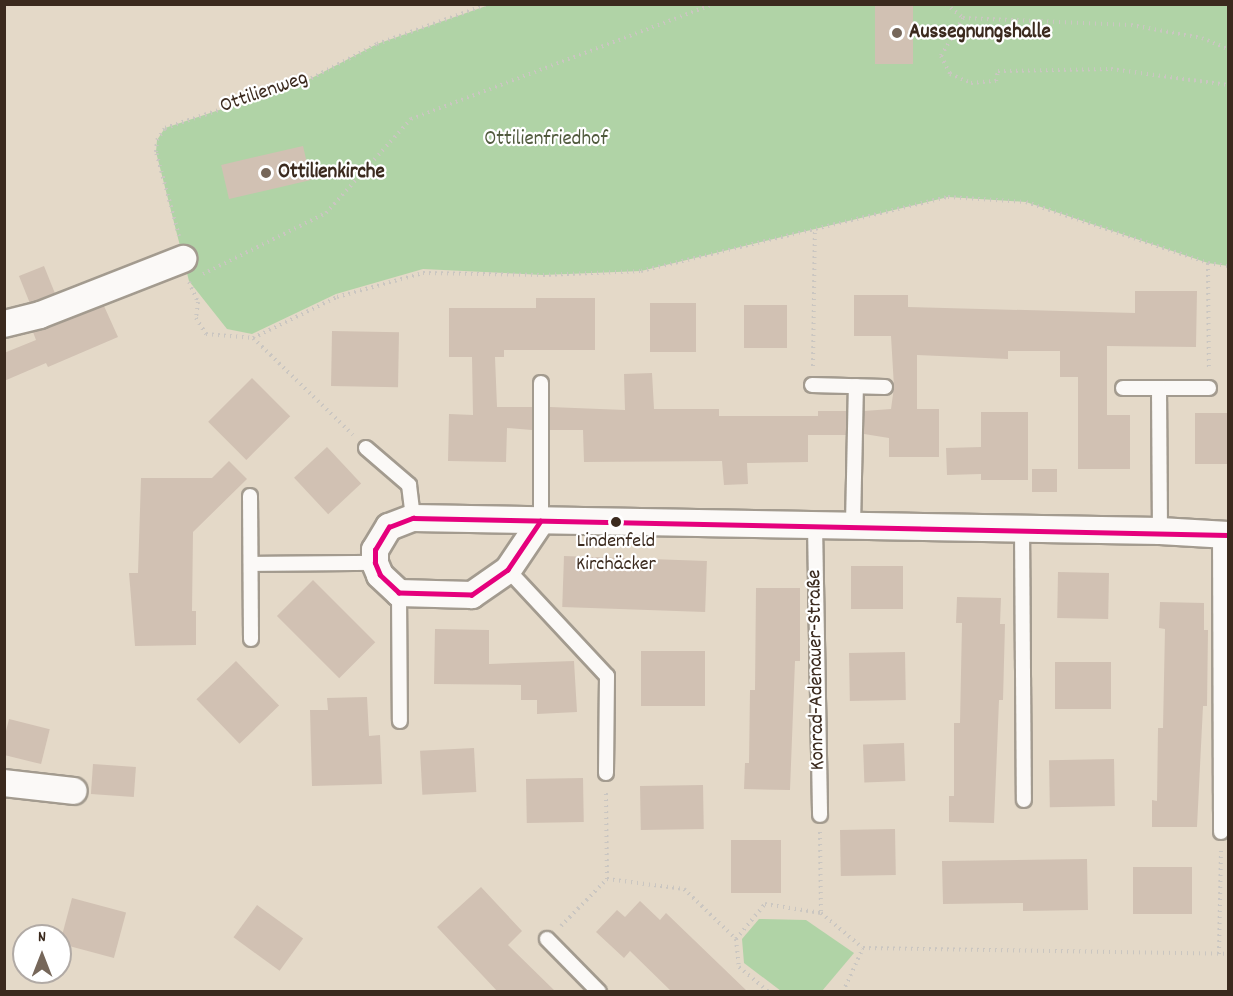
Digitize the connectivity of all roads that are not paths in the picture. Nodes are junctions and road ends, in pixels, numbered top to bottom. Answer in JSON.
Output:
{"nodes":[{"id":1,"x":186,"y":270,"type":"road end"},
{"id":2,"x":4,"y":324,"type":"edge"},
{"id":3,"x":541,"y":383,"type":"dead end"},
{"id":4,"x":812,"y":385,"type":"road end"},
{"id":5,"x":856,"y":386,"type":"junction"},
{"id":6,"x":885,"y":387,"type":"dead end"},
{"id":7,"x":1123,"y":388,"type":"dead end"},
{"id":8,"x":1159,"y":388,"type":"junction"},
{"id":9,"x":1209,"y":388,"type":"road end"},
{"id":10,"x":366,"y":448,"type":"road end"},
{"id":11,"x":250,"y":496,"type":"dead end"},
{"id":12,"x":413,"y":518,"type":"junction"},
{"id":13,"x":541,"y":521,"type":"junction"},
{"id":14,"x":815,"y":525,"type":"junction"},
{"id":15,"x":853,"y":525,"type":"junction"},
{"id":16,"x":1022,"y":528,"type":"junction"},
{"id":17,"x":1160,"y":531,"type":"junction"},
{"id":18,"x":1224,"y":534,"type":"edge"},
{"id":19,"x":375,"y":563,"type":"junction"},
{"id":20,"x":251,"y":564,"type":"junction"},
{"id":21,"x":508,"y":570,"type":"junction"},
{"id":22,"x":399,"y":593,"type":"junction"},
{"id":23,"x":251,"y":639,"type":"dead end"},
{"id":24,"x":399,"y":721,"type":"dead end"},
{"id":25,"x":606,"y":773,"type":"road end"},
{"id":26,"x":4,"y":783,"type":"edge"},
{"id":27,"x":75,"y":792,"type":"dead end"},
{"id":28,"x":1024,"y":800,"type":"dead end"},
{"id":29,"x":820,"y":815,"type":"road end"},
{"id":30,"x":1221,"y":832,"type":"road end"},
{"id":31,"x":547,"y":939,"type":"road end"},
{"id":32,"x":599,"y":992,"type":"edge"}],
"edges":[{"from":1,"to":2,"type":"street"},
{"from":3,"to":13,"type":"lane"},
{"from":4,"to":5,"type":"lane"},
{"from":5,"to":6,"type":"lane"},
{"from":5,"to":15,"type":"lane"},
{"from":7,"to":8,"type":"lane"},
{"from":8,"to":9,"type":"lane"},
{"from":8,"to":17,"type":"lane"},
{"from":10,"to":12,"type":"lane"},
{"from":11,"to":20,"type":"lane"},
{"from":12,"to":13,"type":"street"},
{"from":12,"to":19,"type":"street"},
{"from":13,"to":14,"type":"street"},
{"from":13,"to":21,"type":"street"},
{"from":14,"to":15,"type":"street"},
{"from":14,"to":29,"type":"lane","name":"Konrad-Adenauer-Straße"},
{"from":15,"to":16,"type":"street"},
{"from":16,"to":17,"type":"street"},
{"from":16,"to":28,"type":"lane"},
{"from":17,"to":18,"type":"street"},
{"from":18,"to":30,"type":"lane"},
{"from":19,"to":20,"type":"lane"},
{"from":19,"to":22,"type":"street"},
{"from":20,"to":23,"type":"lane"},
{"from":21,"to":22,"type":"street"},
{"from":21,"to":25,"type":"lane"},
{"from":22,"to":24,"type":"lane"},
{"from":26,"to":27,"type":"street"},
{"from":31,"to":32,"type":"lane"}]}
